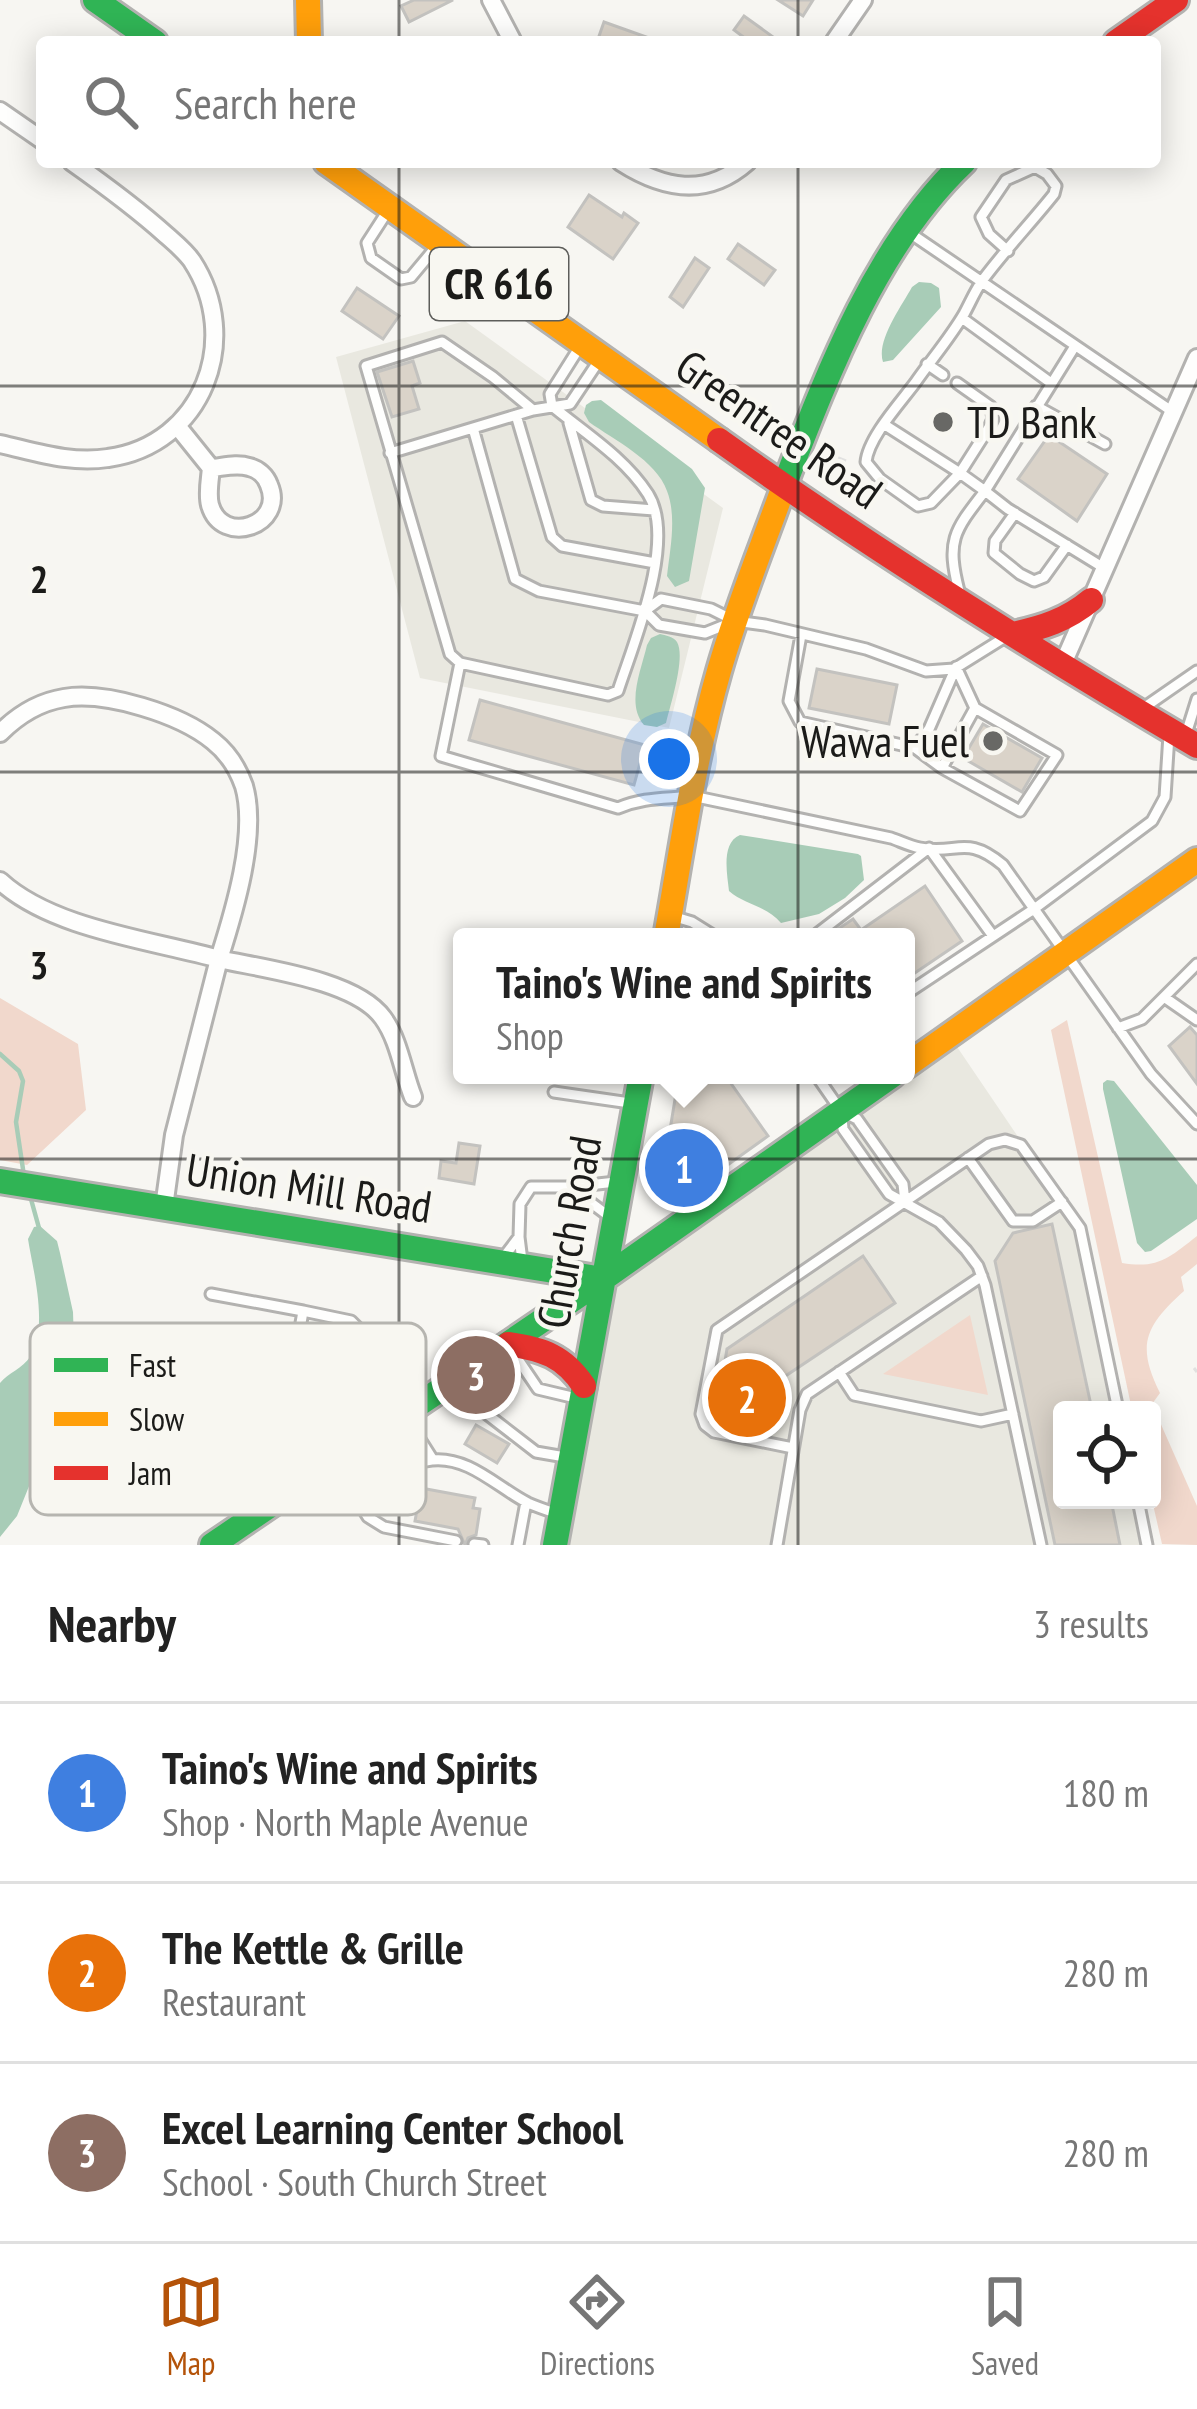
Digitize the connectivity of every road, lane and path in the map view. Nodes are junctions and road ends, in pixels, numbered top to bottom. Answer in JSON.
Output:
{"nodes":[{"id":1,"x":95,"y":0,"type":"edge"},
{"id":2,"x":308,"y":0,"type":"edge"},
{"id":3,"x":491,"y":0,"type":"edge"},
{"id":4,"x":863,"y":0,"type":"edge"},
{"id":5,"x":1176,"y":0,"type":"edge"},
{"id":6,"x":146,"y":36,"type":"edge"},
{"id":7,"x":309,"y":36,"type":"edge"},
{"id":8,"x":510,"y":36,"type":"edge"},
{"id":9,"x":838,"y":36,"type":"edge"},
{"id":10,"x":1125,"y":36,"type":"edge"},
{"id":11,"x":0,"y":111,"type":"edge"},
{"id":12,"x":36,"y":136,"type":"edge"},
{"id":13,"x":80,"y":168,"type":"edge"},
{"id":14,"x":334,"y":168,"type":"edge"},
{"id":15,"x":632,"y":168,"type":"edge"},
{"id":16,"x":739,"y":168,"type":"edge"},
{"id":17,"x":957,"y":168,"type":"edge"},
{"id":18,"x":1031,"y":168,"type":"edge"},
{"id":19,"x":1038,"y":168,"type":"edge"},
{"id":20,"x":389,"y":207,"type":"junction"},
{"id":21,"x":907,"y":231,"type":"junction"},
{"id":22,"x":440,"y":243,"type":"junction"},
{"id":23,"x":1008,"y":251,"type":"junction"},
{"id":24,"x":981,"y":282,"type":"junction"},
{"id":25,"x":962,"y":318,"type":"junction"},
{"id":26,"x":1075,"y":346,"type":"junction"},
{"id":27,"x":592,"y":350,"type":"junction"},
{"id":28,"x":1197,"y":358,"type":"edge"},
{"id":29,"x":928,"y":364,"type":"junction"},
{"id":30,"x":943,"y":375,"type":"dead end"},
{"id":31,"x":957,"y":383,"type":"dead end"},
{"id":32,"x":1051,"y":383,"type":"junction"},
{"id":33,"x":552,"y":406,"type":"junction"},
{"id":34,"x":1036,"y":406,"type":"junction"},
{"id":35,"x":533,"y":410,"type":"junction"},
{"id":36,"x":1173,"y":412,"type":"junction"},
{"id":37,"x":516,"y":415,"type":"junction"},
{"id":38,"x":568,"y":419,"type":"junction"},
{"id":39,"x":885,"y":425,"type":"junction"},
{"id":40,"x":178,"y":427,"type":"junction"},
{"id":41,"x":473,"y":428,"type":"junction"},
{"id":42,"x":0,"y":444,"type":"edge"},
{"id":43,"x":1105,"y":444,"type":"dead end"},
{"id":44,"x":824,"y":452,"type":"dead end"},
{"id":45,"x":390,"y":453,"type":"junction"},
{"id":46,"x":846,"y":461,"type":"dead end"},
{"id":47,"x":211,"y":468,"type":"junction"},
{"id":48,"x":960,"y":472,"type":"junction"},
{"id":49,"x":784,"y":486,"type":"junction"},
{"id":50,"x":985,"y":490,"type":"junction"},
{"id":51,"x":654,"y":510,"type":"junction"},
{"id":52,"x":1015,"y":513,"type":"junction"},
{"id":53,"x":1066,"y":545,"type":"junction"},
{"id":54,"x":655,"y":563,"type":"junction"},
{"id":55,"x":1104,"y":568,"type":"junction"},
{"id":56,"x":1091,"y":600,"type":"junction"},
{"id":57,"x":962,"y":601,"type":"junction"},
{"id":58,"x":645,"y":611,"type":"junction"},
{"id":59,"x":735,"y":621,"type":"junction"},
{"id":60,"x":1012,"y":634,"type":"junction"},
{"id":61,"x":801,"y":635,"type":"junction"},
{"id":62,"x":460,"y":662,"type":"junction"},
{"id":63,"x":1062,"y":666,"type":"junction"},
{"id":64,"x":956,"y":668,"type":"junction"},
{"id":65,"x":1197,"y":671,"type":"edge"},
{"id":66,"x":1197,"y":698,"type":"edge"},
{"id":67,"x":976,"y":708,"type":"junction"},
{"id":68,"x":1139,"y":711,"type":"junction"},
{"id":69,"x":0,"y":733,"type":"edge"},
{"id":70,"x":1184,"y":738,"type":"edge"},
{"id":71,"x":915,"y":748,"type":"junction"},
{"id":72,"x":942,"y":768,"type":"junction"},
{"id":73,"x":692,"y":796,"type":"junction"},
{"id":74,"x":929,"y":848,"type":"junction"},
{"id":75,"x":1197,"y":860,"type":"edge"},
{"id":76,"x":0,"y":880,"type":"edge"},
{"id":77,"x":1034,"y":909,"type":"junction"},
{"id":78,"x":668,"y":926,"type":"edge"},
{"id":79,"x":702,"y":928,"type":"edge"},
{"id":80,"x":825,"y":928,"type":"edge"},
{"id":81,"x":993,"y":936,"type":"junction"},
{"id":82,"x":1066,"y":953,"type":"junction"},
{"id":83,"x":220,"y":959,"type":"junction"},
{"id":84,"x":1195,"y":970,"type":"edge"},
{"id":85,"x":915,"y":988,"type":"edge"},
{"id":86,"x":1164,"y":997,"type":"junction"},
{"id":87,"x":1197,"y":1020,"type":"edge"},
{"id":88,"x":1118,"y":1028,"type":"junction"},
{"id":89,"x":915,"y":1060,"type":"edge"},
{"id":90,"x":639,"y":1084,"type":"edge"},
{"id":91,"x":822,"y":1084,"type":"edge"},
{"id":92,"x":880,"y":1084,"type":"edge"},
{"id":93,"x":554,"y":1092,"type":"dead end"},
{"id":94,"x":413,"y":1096,"type":"dead end"},
{"id":95,"x":636,"y":1104,"type":"junction"},
{"id":96,"x":842,"y":1111,"type":"junction"},
{"id":97,"x":1197,"y":1124,"type":"edge"},
{"id":98,"x":968,"y":1158,"type":"junction"},
{"id":99,"x":0,"y":1181,"type":"edge"},
{"id":100,"x":621,"y":1181,"type":"junction"},
{"id":101,"x":570,"y":1187,"type":"junction"},
{"id":102,"x":905,"y":1202,"type":"junction"},
{"id":103,"x":1062,"y":1202,"type":"junction"},
{"id":104,"x":164,"y":1207,"type":"junction"},
{"id":105,"x":614,"y":1220,"type":"junction"},
{"id":106,"x":519,"y":1237,"type":"junction"},
{"id":107,"x":512,"y":1264,"type":"junction"},
{"id":108,"x":982,"y":1276,"type":"junction"},
{"id":109,"x":603,"y":1279,"type":"junction"},
{"id":110,"x":211,"y":1294,"type":"dead end"},
{"id":111,"x":303,"y":1311,"type":"junction"},
{"id":112,"x":301,"y":1323,"type":"edge"},
{"id":113,"x":353,"y":1323,"type":"edge"},
{"id":114,"x":508,"y":1344,"type":"junction"},
{"id":115,"x":839,"y":1372,"type":"junction"},
{"id":116,"x":461,"y":1377,"type":"junction"},
{"id":117,"x":583,"y":1392,"type":"junction"},
{"id":118,"x":426,"y":1400,"type":"edge"},
{"id":119,"x":1116,"y":1401,"type":"edge"},
{"id":120,"x":1013,"y":1414,"type":"junction"},
{"id":121,"x":794,"y":1448,"type":"junction"},
{"id":122,"x":426,"y":1449,"type":"edge"},
{"id":123,"x":571,"y":1458,"type":"junction"},
{"id":124,"x":433,"y":1460,"type":"junction"},
{"id":125,"x":426,"y":1463,"type":"edge"},
{"id":126,"x":526,"y":1502,"type":"junction"},
{"id":127,"x":1140,"y":1509,"type":"edge"},
{"id":128,"x":250,"y":1515,"type":"edge"},
{"id":129,"x":367,"y":1515,"type":"edge"},
{"id":130,"x":560,"y":1515,"type":"junction"},
{"id":131,"x":456,"y":1541,"type":"dead end"},
{"id":132,"x":212,"y":1545,"type":"edge"},
{"id":133,"x":518,"y":1545,"type":"edge"},
{"id":134,"x":554,"y":1545,"type":"edge"},
{"id":135,"x":777,"y":1545,"type":"edge"},
{"id":136,"x":1041,"y":1545,"type":"edge"},
{"id":137,"x":1147,"y":1545,"type":"edge"}],
"edges":[{"from":1,"to":6,"type":"main road"},
{"from":2,"to":7,"type":"main road"},
{"from":3,"to":8,"type":"street"},
{"from":4,"to":9,"type":"street"},
{"from":5,"to":10,"type":"main road"},
{"from":11,"to":12,"type":"street"},
{"from":13,"to":40,"type":"street"},
{"from":14,"to":20,"type":"main road","name":"Greentree Road","number":"CR 616"},
{"from":15,"to":16,"type":"street"},
{"from":17,"to":21,"type":"main road"},
{"from":18,"to":23,"type":"lane"},
{"from":19,"to":23,"type":"lane"},
{"from":20,"to":22,"type":"main road","name":"Greentree Road","number":"CR 616"},
{"from":20,"to":22,"type":"lane"},
{"from":21,"to":24,"type":"lane"},
{"from":21,"to":49,"type":"main road"},
{"from":22,"to":27,"type":"main road","name":"Greentree Road","number":"CR 616"},
{"from":23,"to":24,"type":"lane"},
{"from":24,"to":25,"type":"lane"},
{"from":24,"to":26,"type":"lane"},
{"from":25,"to":29,"type":"lane"},
{"from":25,"to":32,"type":"lane"},
{"from":26,"to":32,"type":"lane"},
{"from":26,"to":36,"type":"lane"},
{"from":27,"to":33,"type":"lane"},
{"from":27,"to":33,"type":"lane"},
{"from":27,"to":49,"type":"main road","name":"Greentree Road","number":"CR 616"},
{"from":28,"to":36,"type":"street"},
{"from":29,"to":30,"type":"lane"},
{"from":29,"to":39,"type":"lane"},
{"from":31,"to":48,"type":"lane"},
{"from":32,"to":34,"type":"lane"},
{"from":33,"to":35,"type":"lane"},
{"from":33,"to":38,"type":"lane"},
{"from":34,"to":43,"type":"lane"},
{"from":34,"to":50,"type":"lane"},
{"from":35,"to":37,"type":"lane"},
{"from":35,"to":45,"type":"lane"},
{"from":36,"to":55,"type":"street"},
{"from":37,"to":41,"type":"lane"},
{"from":37,"to":54,"type":"lane"},
{"from":38,"to":51,"type":"lane"},
{"from":38,"to":51,"type":"lane"},
{"from":39,"to":48,"type":"lane"},
{"from":39,"to":48,"type":"lane"},
{"from":40,"to":42,"type":"street"},
{"from":40,"to":47,"type":"street"},
{"from":41,"to":45,"type":"lane"},
{"from":41,"to":58,"type":"lane"},
{"from":44,"to":46,"type":"path"},
{"from":45,"to":62,"type":"lane"},
{"from":47,"to":47,"type":"street"},
{"from":48,"to":50,"type":"lane"},
{"from":49,"to":57,"type":"main road","name":"Greentree Road"},
{"from":49,"to":59,"type":"main road"},
{"from":50,"to":52,"type":"lane"},
{"from":50,"to":57,"type":"lane"},
{"from":51,"to":54,"type":"lane"},
{"from":52,"to":53,"type":"lane"},
{"from":52,"to":53,"type":"lane"},
{"from":53,"to":55,"type":"lane"},
{"from":54,"to":58,"type":"lane"},
{"from":55,"to":56,"type":"street"},
{"from":56,"to":60,"type":"main road"},
{"from":56,"to":63,"type":"street"},
{"from":57,"to":60,"type":"main road","name":"Greentree Road"},
{"from":58,"to":59,"type":"lane"},
{"from":58,"to":59,"type":"lane"},
{"from":58,"to":62,"type":"lane"},
{"from":59,"to":61,"type":"lane"},
{"from":59,"to":73,"type":"main road"},
{"from":60,"to":63,"type":"main road","name":"Greentree Road"},
{"from":60,"to":64,"type":"lane"},
{"from":61,"to":64,"type":"lane"},
{"from":61,"to":71,"type":"lane"},
{"from":62,"to":73,"type":"lane"},
{"from":63,"to":68,"type":"main road","name":"Greentree Road"},
{"from":64,"to":67,"type":"lane"},
{"from":64,"to":71,"type":"lane"},
{"from":65,"to":68,"type":"lane"},
{"from":66,"to":70,"type":"lane"},
{"from":67,"to":72,"type":"lane"},
{"from":67,"to":72,"type":"lane"},
{"from":68,"to":70,"type":"main road","name":"Greentree Road"},
{"from":69,"to":83,"type":"street"},
{"from":70,"to":77,"type":"lane"},
{"from":71,"to":72,"type":"lane"},
{"from":73,"to":74,"type":"lane"},
{"from":73,"to":78,"type":"main road"},
{"from":74,"to":77,"type":"lane"},
{"from":74,"to":80,"type":"lane"},
{"from":74,"to":81,"type":"lane"},
{"from":75,"to":82,"type":"main road"},
{"from":76,"to":83,"type":"street"},
{"from":77,"to":81,"type":"lane"},
{"from":77,"to":82,"type":"lane"},
{"from":78,"to":79,"type":"lane"},
{"from":81,"to":85,"type":"lane"},
{"from":82,"to":88,"type":"lane"},
{"from":82,"to":89,"type":"main road"},
{"from":83,"to":94,"type":"street"},
{"from":83,"to":104,"type":"street"},
{"from":84,"to":86,"type":"lane"},
{"from":86,"to":87,"type":"lane"},
{"from":86,"to":88,"type":"lane"},
{"from":88,"to":97,"type":"lane"},
{"from":90,"to":95,"type":"main road","name":"Church Road"},
{"from":91,"to":96,"type":"lane"},
{"from":92,"to":96,"type":"main road"},
{"from":93,"to":95,"type":"lane"},
{"from":95,"to":100,"type":"main road","name":"Church Road"},
{"from":96,"to":102,"type":"lane"},
{"from":96,"to":102,"type":"lane"},
{"from":96,"to":109,"type":"main road"},
{"from":98,"to":102,"type":"lane"},
{"from":98,"to":103,"type":"lane"},
{"from":98,"to":103,"type":"lane"},
{"from":99,"to":104,"type":"main road","name":"Union Mill Road"},
{"from":100,"to":101,"type":"lane"},
{"from":100,"to":105,"type":"main road","name":"Church Road"},
{"from":101,"to":105,"type":"lane"},
{"from":101,"to":106,"type":"lane"},
{"from":102,"to":108,"type":"lane"},
{"from":102,"to":121,"type":"lane"},
{"from":103,"to":119,"type":"lane"},
{"from":104,"to":107,"type":"main road","name":"Union Mill Road"},
{"from":105,"to":109,"type":"main road","name":"Church Road"},
{"from":106,"to":107,"type":"lane"},
{"from":106,"to":107,"type":"lane"},
{"from":107,"to":109,"type":"main road","name":"Union Mill Road"},
{"from":108,"to":115,"type":"lane"},
{"from":108,"to":120,"type":"lane"},
{"from":109,"to":114,"type":"main road"},
{"from":109,"to":117,"type":"main road","name":"Church Road"},
{"from":110,"to":111,"type":"lane"},
{"from":111,"to":112,"type":"lane"},
{"from":111,"to":113,"type":"lane"},
{"from":114,"to":116,"type":"main road"},
{"from":114,"to":117,"type":"main road"},
{"from":114,"to":117,"type":"lane"},
{"from":115,"to":120,"type":"lane"},
{"from":115,"to":121,"type":"lane"},
{"from":116,"to":118,"type":"main road"},
{"from":116,"to":123,"type":"lane"},
{"from":117,"to":123,"type":"main road","name":"Church Road"},
{"from":120,"to":136,"type":"lane"},
{"from":121,"to":135,"type":"lane"},
{"from":122,"to":124,"type":"lane"},
{"from":123,"to":130,"type":"main road","name":"Church Road"},
{"from":124,"to":125,"type":"lane"},
{"from":124,"to":126,"type":"lane"},
{"from":126,"to":130,"type":"lane"},
{"from":126,"to":133,"type":"lane"},
{"from":127,"to":137,"type":"lane"},
{"from":128,"to":132,"type":"main road"},
{"from":129,"to":131,"type":"lane"},
{"from":130,"to":134,"type":"main road","name":"Church Road"}]}
